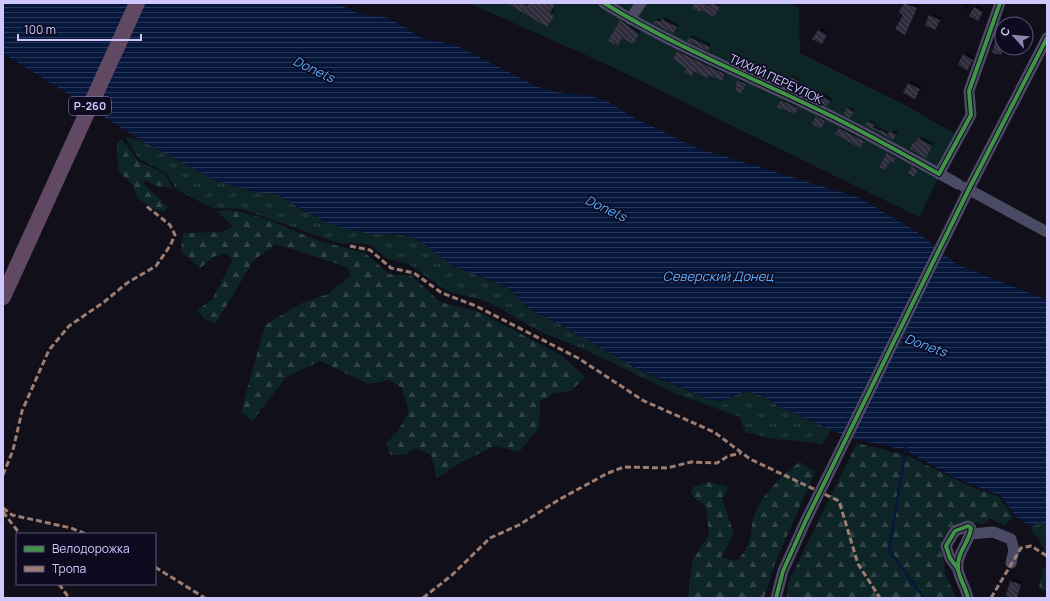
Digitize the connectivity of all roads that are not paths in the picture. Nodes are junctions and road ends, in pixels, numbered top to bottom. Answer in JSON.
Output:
{"nodes":[{"id":1,"x":137,"y":3,"type":"edge"},
{"id":2,"x":604,"y":3,"type":"edge"},
{"id":3,"x":641,"y":3,"type":"edge"},
{"id":4,"x":996,"y":4,"type":"edge"},
{"id":5,"x":630,"y":19,"type":"junction"},
{"id":6,"x":1047,"y":38,"type":"edge"},
{"id":7,"x":939,"y":174,"type":"junction"},
{"id":8,"x":964,"y":186,"type":"junction"},
{"id":9,"x":1047,"y":232,"type":"edge"},
{"id":10,"x":3,"y":297,"type":"edge"},
{"id":11,"x":971,"y":534,"type":"junction"},
{"id":12,"x":1011,"y":563,"type":"dead end"},
{"id":13,"x":958,"y":569,"type":"junction"},
{"id":14,"x":776,"y":598,"type":"edge"},
{"id":15,"x":968,"y":598,"type":"edge"}],
"edges":[{"from":1,"to":10,"type":"highway","number":"Р-260"},
{"from":2,"to":5,"type":"street","name":"ТИХИЙ ПЕРЕУЛОК"},
{"from":3,"to":5,"type":"street"},
{"from":4,"to":7,"type":"street"},
{"from":5,"to":7,"type":"street","name":"ТИХИЙ ПЕРЕУЛОК"},
{"from":6,"to":8,"type":"street"},
{"from":7,"to":8,"type":"street","name":"ТИХИЙ ПЕРЕУЛОК"},
{"from":8,"to":9,"type":"street","name":"ТИХИЙ ПЕРЕУЛОК"},
{"from":8,"to":14,"type":"street","bridge":true},
{"from":11,"to":12,"type":"street"},
{"from":11,"to":13,"type":"street"},
{"from":11,"to":13,"type":"street"},
{"from":13,"to":15,"type":"street"}]}
